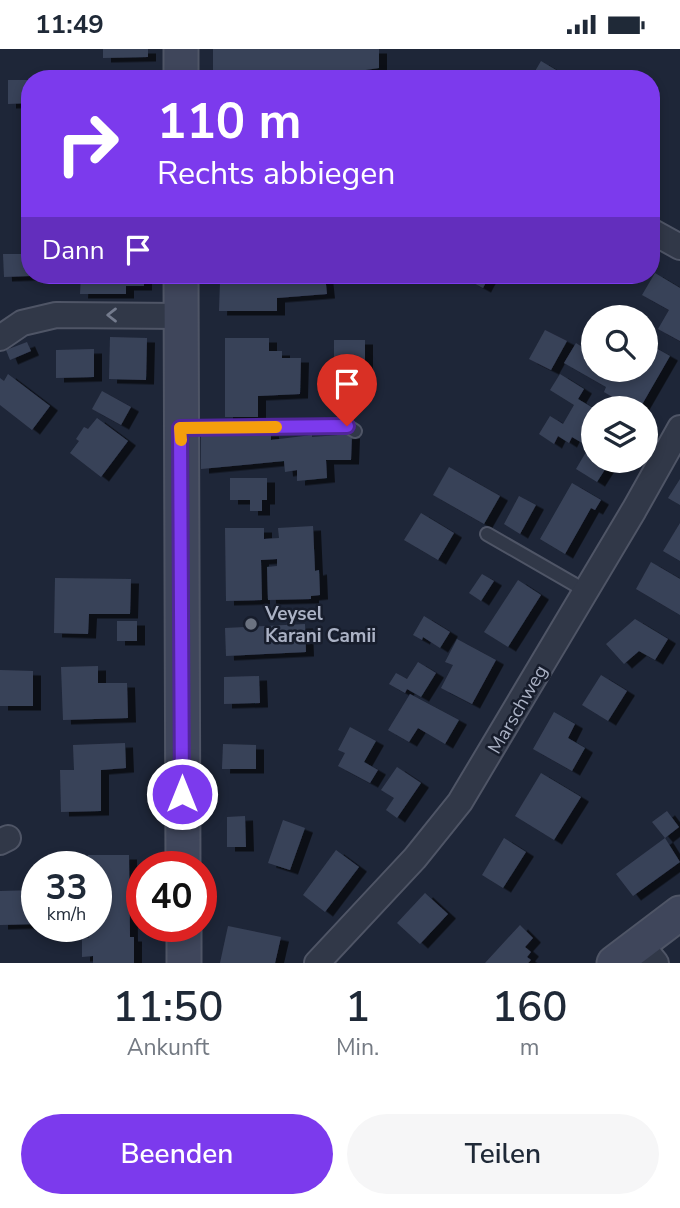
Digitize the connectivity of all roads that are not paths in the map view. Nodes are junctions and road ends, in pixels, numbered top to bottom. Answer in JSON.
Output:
{"nodes":[{"id":1,"x":181,"y":49,"type":"edge"},
{"id":2,"x":181,"y":70,"type":"edge"},
{"id":3,"x":660,"y":236,"type":"edge"},
{"id":4,"x":680,"y":247,"type":"edge"},
{"id":5,"x":181,"y":284,"type":"edge"},
{"id":6,"x":181,"y":316,"type":"junction"},
{"id":7,"x":0,"y":338,"type":"edge"},
{"id":8,"x":180,"y":428,"type":"junction"},
{"id":9,"x":680,"y":428,"type":"edge"},
{"id":10,"x":355,"y":431,"type":"dead end"},
{"id":11,"x":487,"y":534,"type":"dead end"},
{"id":12,"x":586,"y":590,"type":"junction"},
{"id":13,"x":183,"y":851,"type":"edge"},
{"id":14,"x":680,"y":913,"type":"edge"},
{"id":15,"x":184,"y":942,"type":"edge"},
{"id":16,"x":648,"y":953,"type":"edge"},
{"id":17,"x":184,"y":963,"type":"edge"},
{"id":18,"x":317,"y":963,"type":"edge"},
{"id":19,"x":614,"y":963,"type":"edge"}],
"edges":[{"from":1,"to":2,"type":"street"},
{"from":3,"to":4,"type":"street"},
{"from":5,"to":6,"type":"street"},
{"from":6,"to":7,"type":"street","one_way":true},
{"from":6,"to":8,"type":"street"},
{"from":8,"to":10,"type":"lane"},
{"from":8,"to":13,"type":"street"},
{"from":9,"to":12,"type":"street","name":"Marschweg"},
{"from":11,"to":12,"type":"lane"},
{"from":12,"to":18,"type":"street","name":"Marschweg"},
{"from":14,"to":16,"type":"street"},
{"from":15,"to":17,"type":"street"},
{"from":16,"to":19,"type":"street"}]}
